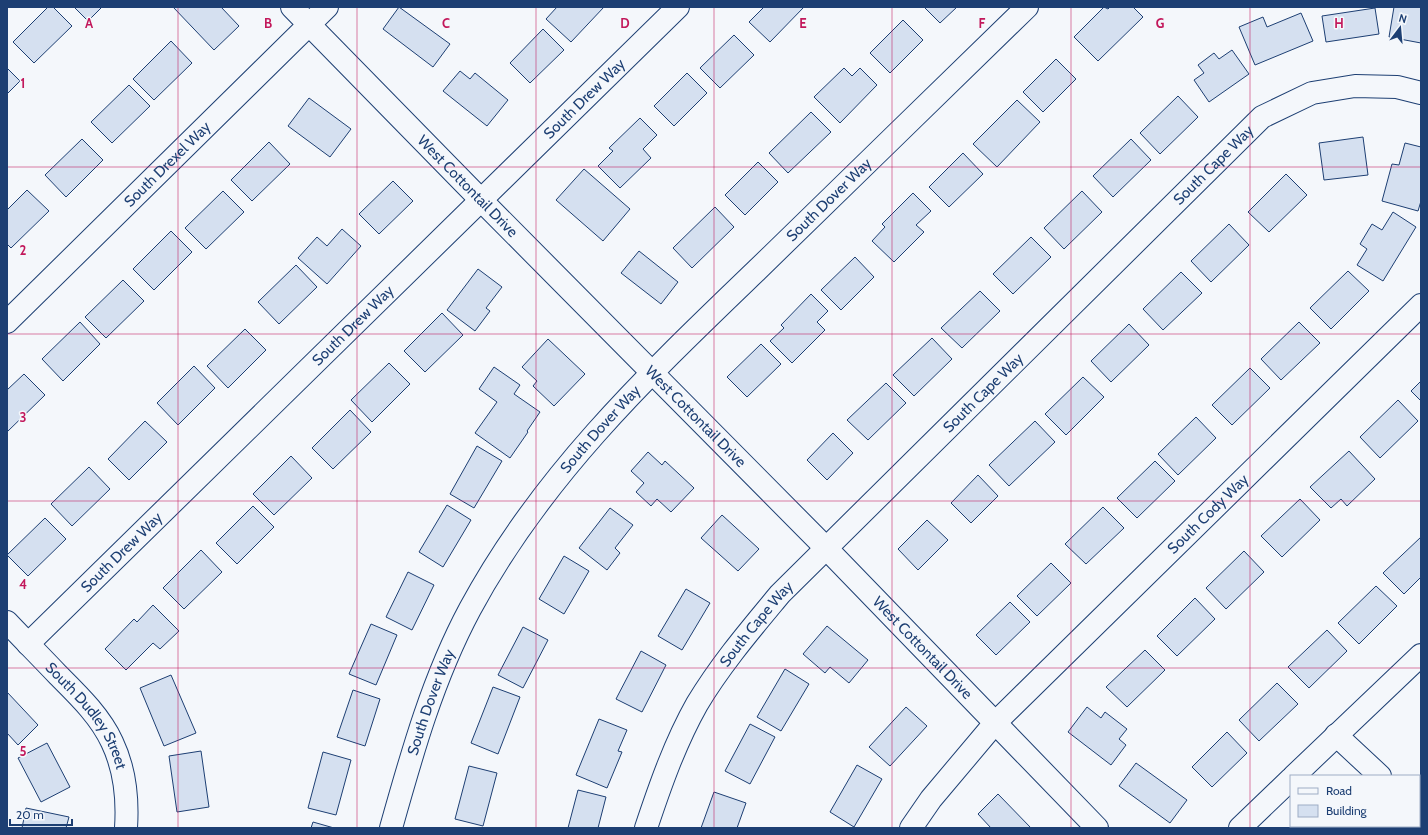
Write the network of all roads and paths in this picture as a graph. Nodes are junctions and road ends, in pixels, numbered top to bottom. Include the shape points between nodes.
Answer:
1 (292, 7) edge
2 (327, 7) edge
3 (678, 7) edge
4 (1027, 7) edge
5 (310, 25) junction
6 (1421, 93) edge
7 (481, 200) junction
8 (1421, 305) edge
9 (7, 322) edge
10 (652, 372) junction
11 (826, 548) junction
12 (7, 622) edge
13 (28, 644) junction
14 (1421, 655) edge
15 (995, 723) junction
16 (1336, 735) junction
17 (1295, 775) edge
18 (1379, 775) edge
19 (1290, 780) edge
20 (126, 828) edge
21 (391, 828) edge
22 (646, 828) edge
23 (911, 828) edge
24 (1097, 828) edge
25 (1240, 828) edge

1 - 5 street, West Cottontail Drive
2 - 5 street, South Drexel Way
3 - 7 street, South Drew Way
4 - 10 street, South Dover Way
5 - 7 street, West Cottontail Drive
5 - 9 street, South Drexel Way
6 - 11 street, South Cape Way via 1397,87 1355,86 1312,93 1262,117
7 - 10 street, West Cottontail Drive
7 - 13 street, South Drew Way
8 - 15 street, South Cody Way
10 - 11 street, West Cottontail Drive
10 - 21 street, South Dover Way via 546,491 499,560 471,608 435,686 419,730
11 - 15 street, West Cottontail Drive
11 - 22 street, South Cape Way via 780,594 720,669 697,704 678,741
12 - 13 street, South Dudley Street
13 - 20 street, South Dudley Street via 75,692 111,740 124,778
14 - 16 street
15 - 23 street, South Cody Way via 931,799
15 - 24 street, West Cottontail Drive
16 - 17 street
16 - 18 street
19 - 25 street

